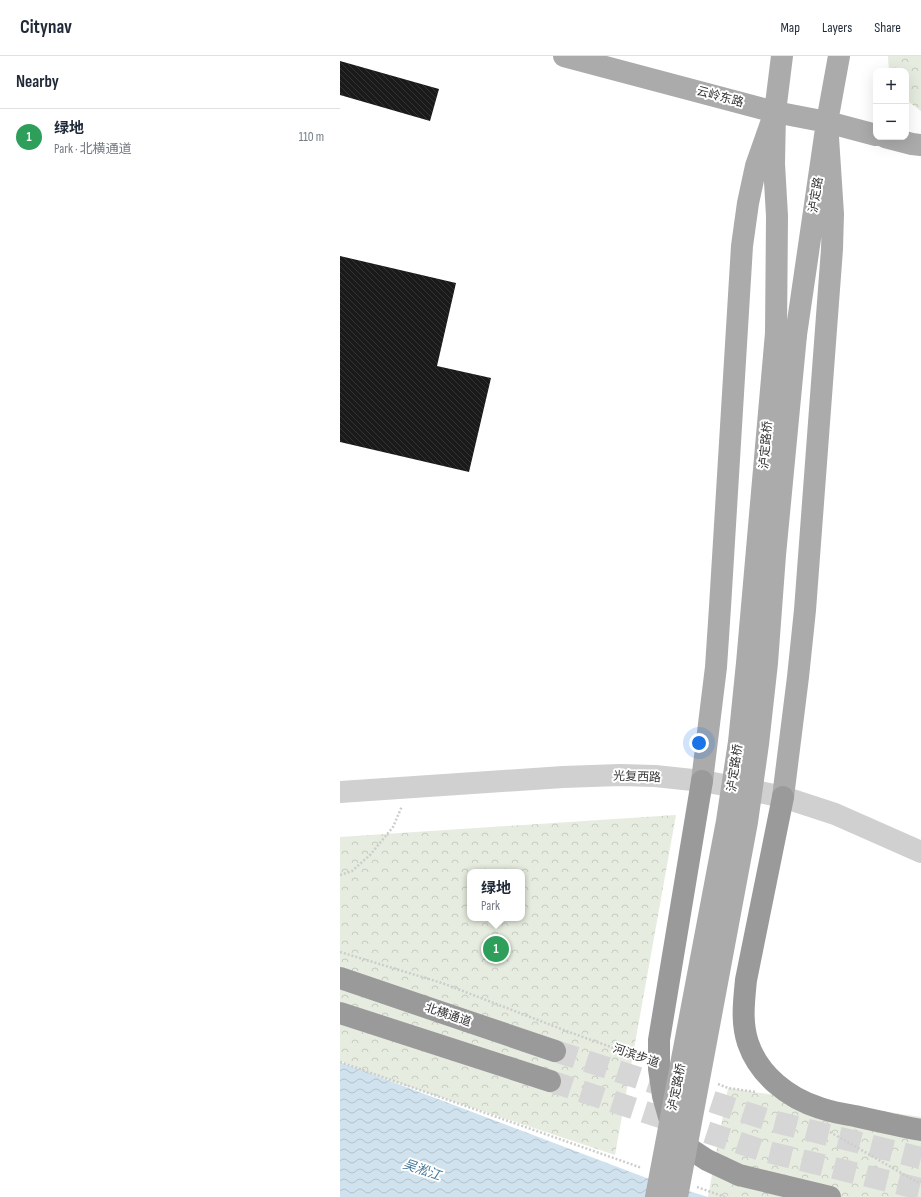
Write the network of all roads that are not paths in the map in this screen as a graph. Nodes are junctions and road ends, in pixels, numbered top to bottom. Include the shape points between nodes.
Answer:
1 (564, 56) edge
2 (782, 56) edge
3 (839, 56) edge
4 (775, 112) junction
5 (827, 122) junction
6 (873, 134) edge
7 (897, 140) edge
8 (921, 145) edge
9 (786, 334) junction
10 (702, 781) junction
11 (340, 792) edge
12 (783, 797) junction
13 (921, 852) edge
14 (340, 978) edge
15 (340, 1013) edge
16 (555, 1051) tunnel mouth
17 (550, 1081) tunnel mouth
18 (921, 1130) edge
19 (656, 1197) edge
20 (677, 1197) edge
21 (830, 1197) edge

1 - 4 main road, 云岭东路
2 - 4 main road
3 - 5 main road, 泸定路
4 - 5 main road, 云岭东路
4 - 9 main road via 774,164
4 - 10 main road via 756,166 742,246 720,607
5 - 6 main road, 云岭东路
5 - 9 main road, 泸定路
5 - 12 main road via 832,214 831,257 805,610
7 - 8 main road
9 - 19 main road, 泸定路桥, bridge via 739,742 723,844
9 - 20 main road, 泸定路桥, bridge via 775,555 767,663 754,775
10 - 11 street, 光复西路 via 620,775
10 - 12 street, 光复西路
10 - 21 highway via 660,1040 663,1096 671,1124 687,1147 739,1175
12 - 13 street, 光复西路 via 835,814
12 - 18 highway via 746,980 743,1009 748,1043 767,1076 799,1100 820,1108
14 - 16 highway, 北横通道
15 - 17 highway

